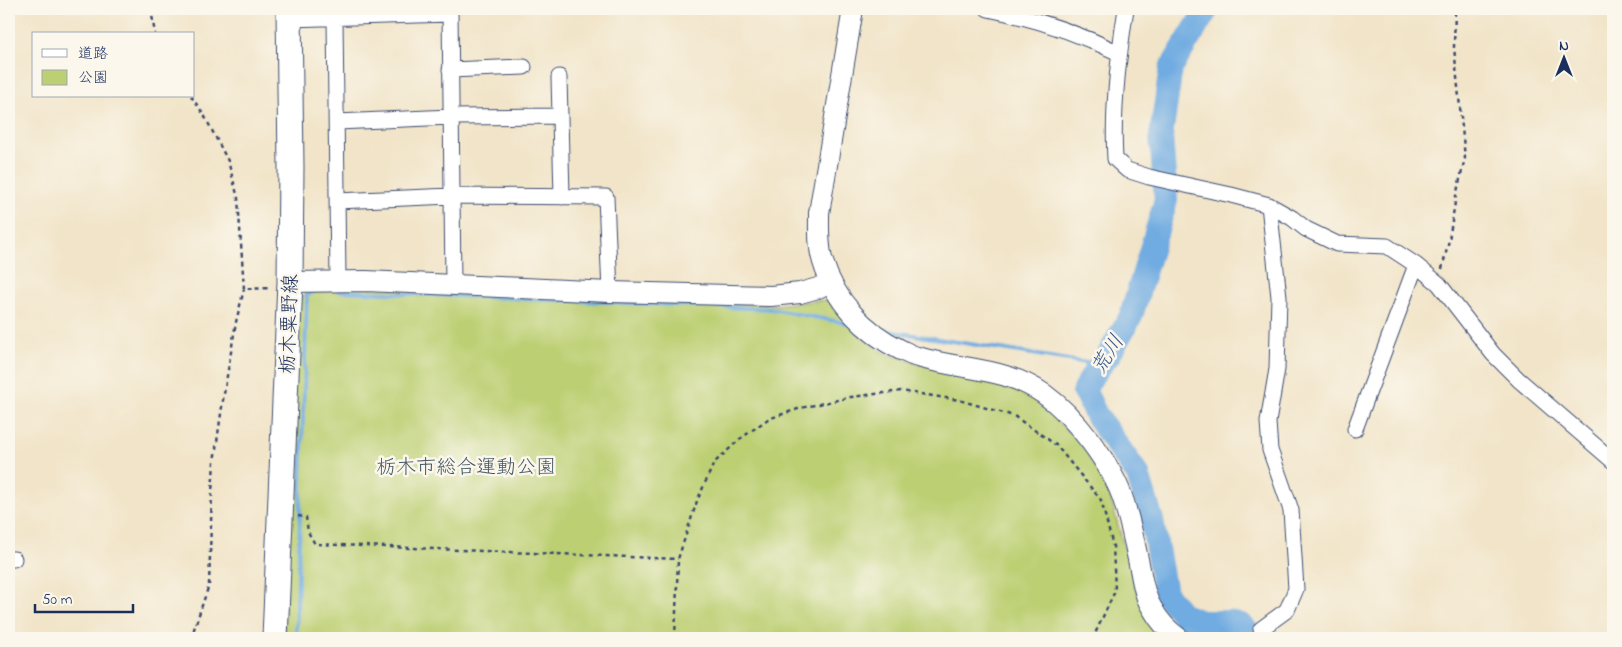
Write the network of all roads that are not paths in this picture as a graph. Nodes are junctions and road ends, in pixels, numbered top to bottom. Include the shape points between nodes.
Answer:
1 (856, 9) edge
2 (988, 9) edge
3 (1126, 9) edge
4 (450, 11) edge
5 (289, 14) edge
6 (335, 18) junction
7 (1119, 53) junction
8 (524, 67) dead end
9 (450, 70) junction
10 (559, 77) dead end
11 (560, 116) junction
12 (451, 117) junction
13 (337, 122) junction
14 (451, 196) junction
15 (562, 197) junction
16 (337, 201) junction
17 (1269, 205) junction
18 (1416, 265) junction
19 (290, 282) junction
20 (338, 282) junction
21 (830, 282) junction
22 (453, 285) junction
23 (610, 292) junction
24 (1355, 430) dead end
25 (1613, 461) edge
26 (275, 638) edge
27 (1179, 638) edge
28 (1265, 638) edge

1 - 21 street via 819,213 822,260
2 - 7 street via 1094,41
3 - 7 street
4 - 6 street
4 - 9 street
5 - 6 street
5 - 19 main road, 栃木粟野線
6 - 13 street
7 - 17 street via 1115,159 1127,170 1149,177
8 - 9 street
9 - 12 street
10 - 11 street
11 - 12 street
11 - 15 street
12 - 13 street
12 - 14 street
13 - 16 street
14 - 15 street
14 - 16 street
14 - 22 street
15 - 23 street via 606,197
16 - 20 street
17 - 18 street via 1337,244 1387,246
17 - 28 street via 1279,297 1276,369 1268,422 1270,450 1291,510 1296,589 1287,610 1260,629
18 - 24 street
18 - 25 street via 1439,284 1493,354 1519,380
19 - 20 street
19 - 26 main road, 栃木粟野線
20 - 22 street
21 - 23 street via 800,293 771,296
21 - 27 street via 848,310 869,331 895,347 916,357 1012,377 1044,394 1066,413 1106,463 1123,500 1150,606 1166,628
22 - 23 street

